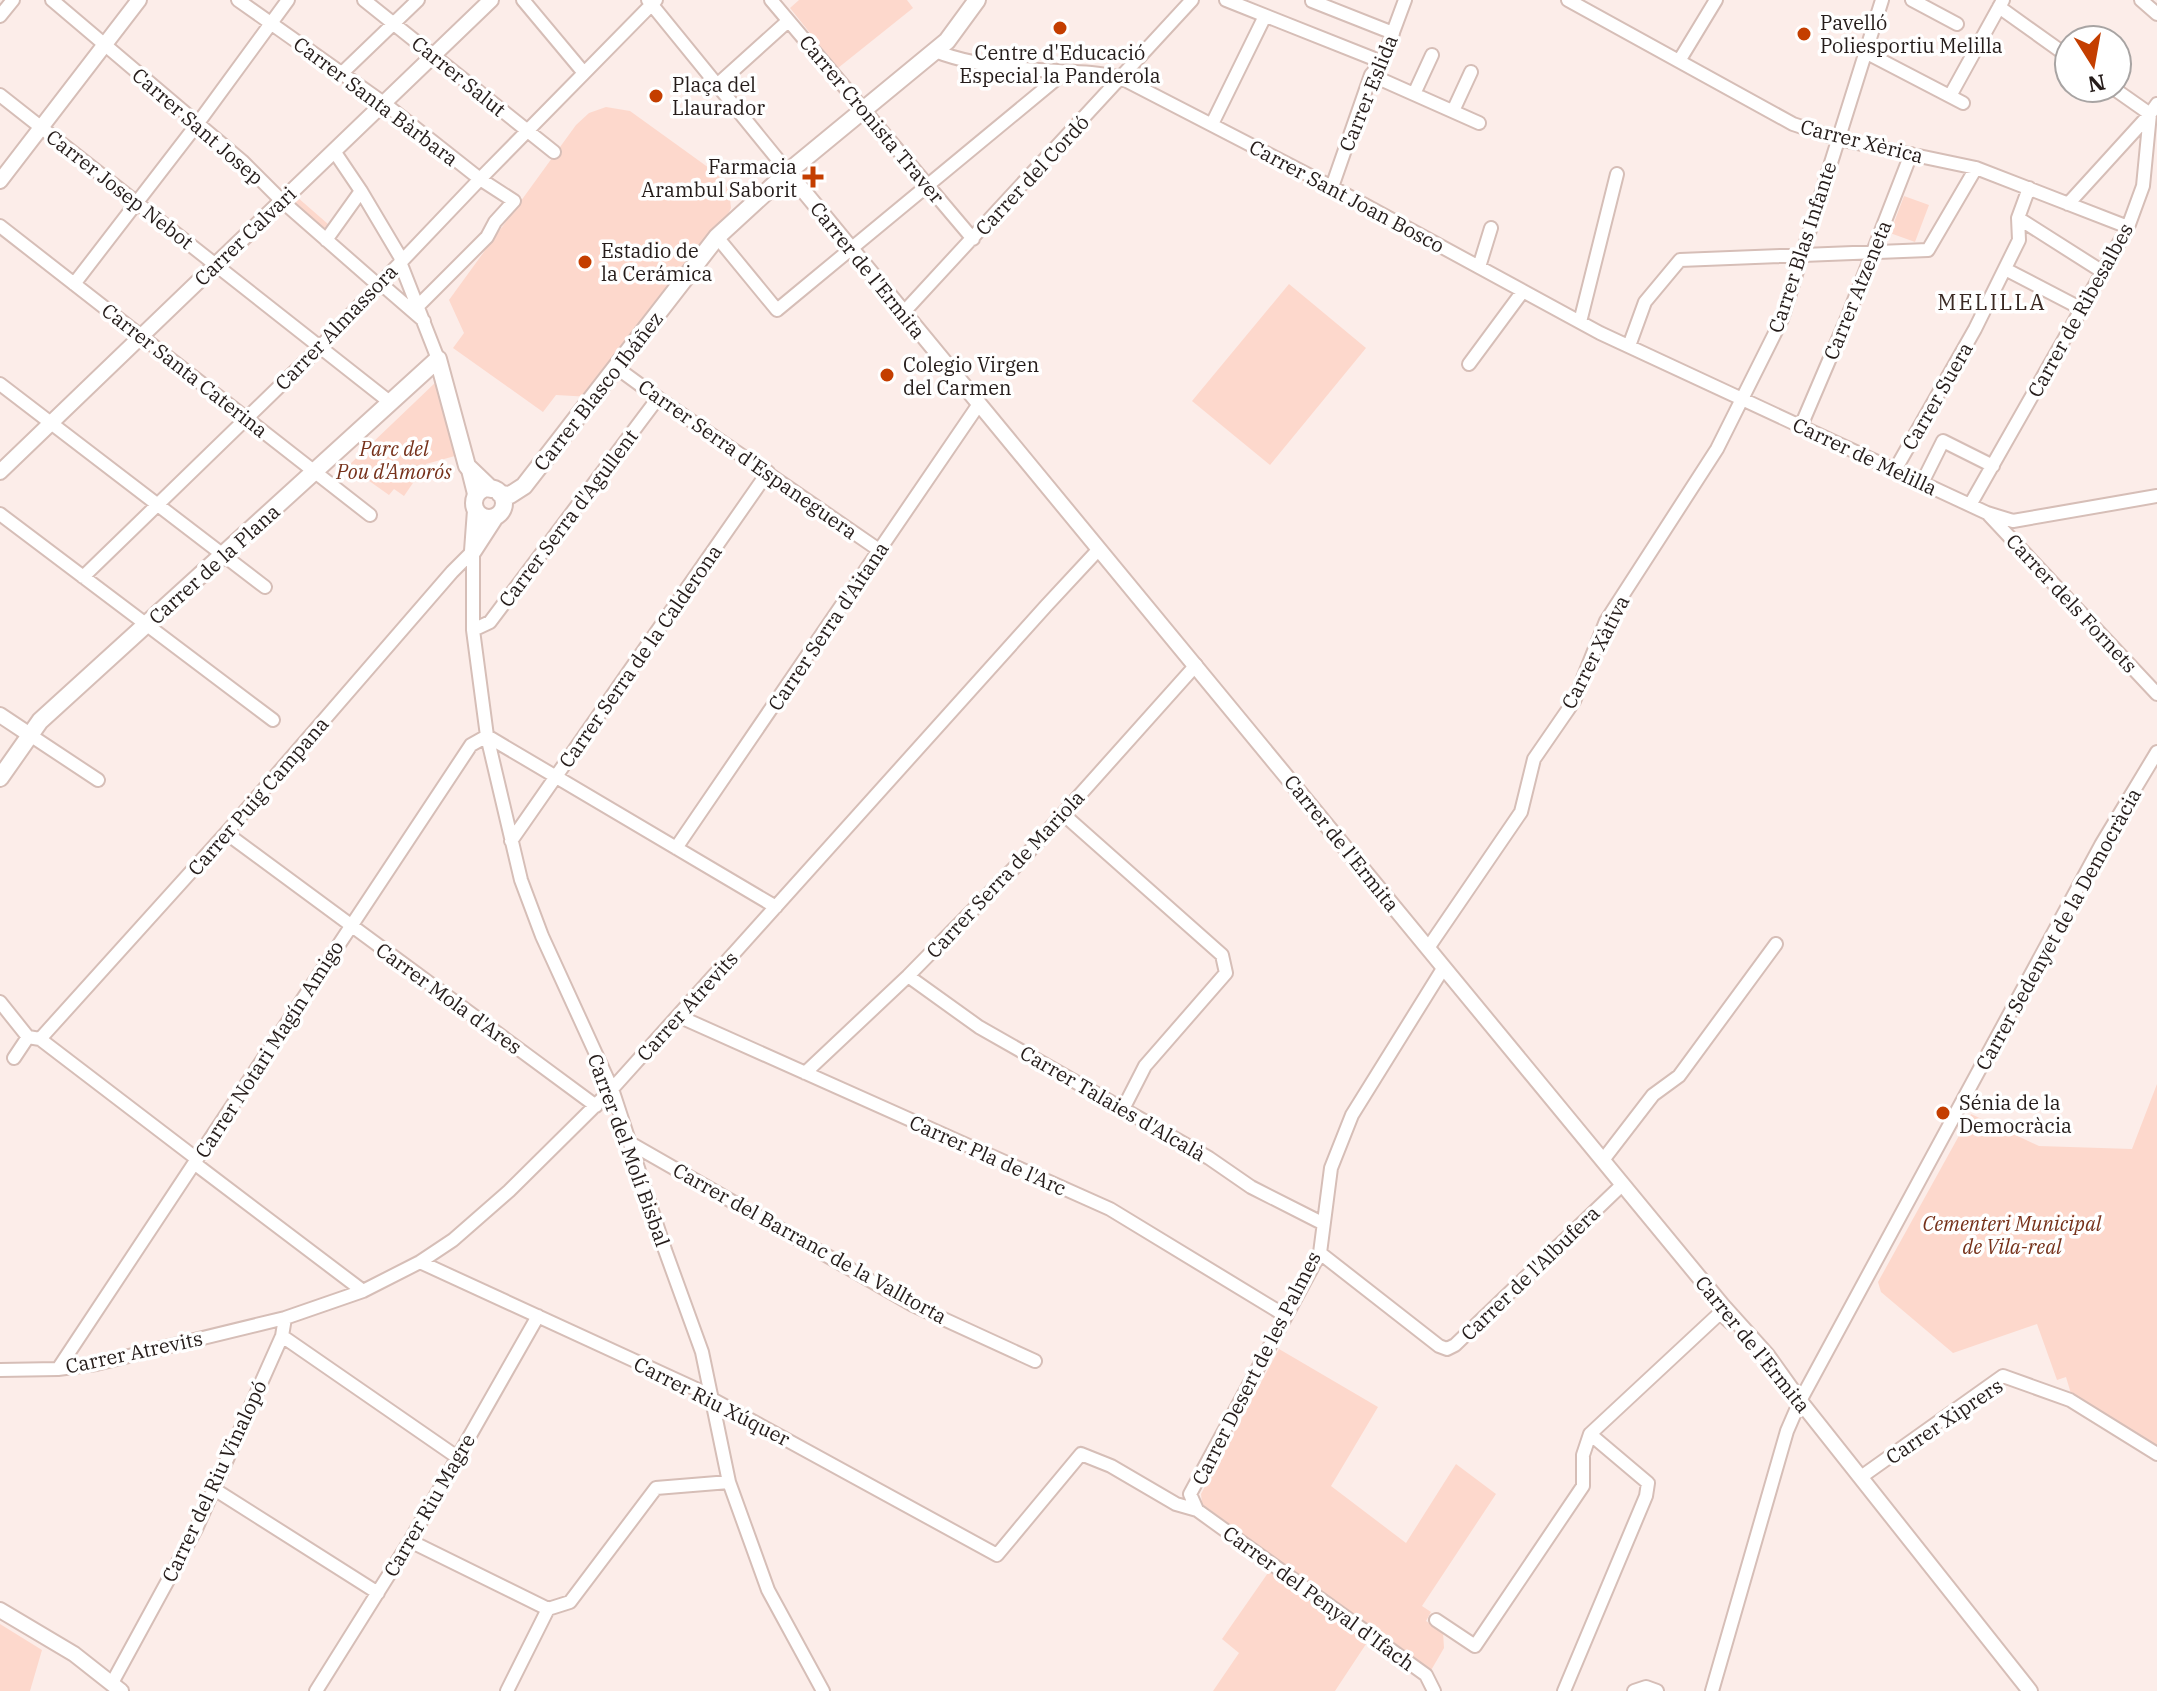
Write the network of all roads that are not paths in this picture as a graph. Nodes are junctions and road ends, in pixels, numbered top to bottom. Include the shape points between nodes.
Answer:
1 (13, 0) edge
2 (52, 0) edge
3 (238, 0) edge
4 (288, 0) edge
5 (364, 0) edge
6 (418, 0) edge
7 (491, 0) edge
8 (523, 0) edge
9 (771, 0) edge
10 (977, 0) edge
11 (1192, 0) edge
12 (1226, 0) edge
13 (1405, 0) edge
14 (1568, 0) edge
15 (1716, 0) edge
16 (1865, 0) edge
17 (1912, 0) edge
18 (2141, 0) edge
19 (135, 1) edge
20 (652, 1) edge
21 (1312, 1) edge
22 (2001, 3) edge
23 (1880, 4) edge
24 (2157, 14) edge
25 (0, 16) edge
26 (1265, 16) junction
27 (788, 21) junction
28 (394, 23) junction
29 (270, 24) junction
30 (1957, 24) dead end
31 (1393, 33) junction
32 (2053, 44) edge
33 (104, 46) junction
34 (935, 51) junction
35 (1865, 52) junction
36 (1432, 55) dead end
37 (433, 56) junction
38 (1679, 61) junction
39 (1382, 62) junction
40 (1066, 71) junction
41 (1471, 72) dead end
42 (584, 73) junction
43 (341, 74) junction
44 (1371, 75) junction
45 (1121, 78) junction
46 (717, 85) junction
47 (1414, 94) junction
48 (0, 95) edge
49 (1950, 96) junction
50 (2133, 98) edge
51 (1963, 103) dead end
52 (385, 104) junction
53 (2154, 109) edge
54 (864, 110) junction
55 (1453, 111) junction
56 (198, 123) junction
57 (1479, 123) dead end
58 (1212, 124) junction
59 (41, 127) junction
60 (527, 131) junction
61 (1838, 139) junction
62 (334, 151) junction
63 (554, 152) dead end
64 (1911, 154) junction
65 (1976, 168) junction
66 (788, 172) junction
67 (1617, 174) dead end
68 (480, 179) junction
69 (0, 181) edge
70 (928, 185) junction
71 (1332, 187) junction
72 (2029, 188) junction
73 (361, 191) junction
74 (282, 201) junction
75 (136, 202) junction
76 (2068, 204) junction
77 (2018, 218) junction
78 (0, 226) edge
79 (2128, 227) junction
80 (1491, 228) dead end
81 (717, 237) junction
82 (973, 239) junction
83 (326, 240) junction
84 (851, 249) junction
85 (1873, 252) junction
86 (1802, 254) junction
87 (401, 261) junction
88 (215, 265) junction
89 (1479, 267) junction
90 (2005, 269) junction
91 (2103, 272) junction
92 (74, 284) junction
93 (378, 285) junction
94 (1523, 291) junction
95 (418, 306) junction
96 (2082, 309) junction
97 (903, 313) junction
98 (424, 321) junction
99 (1580, 322) junction
100 (141, 336) junction
101 (1629, 346) junction
102 (320, 347) junction
103 (438, 359) junction
104 (1469, 364) dead end
105 (617, 368) junction
106 (0, 384) edge
107 (658, 398) junction
108 (1743, 399) junction
109 (391, 403) junction
110 (979, 404) junction
111 (245, 418) junction
112 (51, 423) junction
113 (1801, 426) junction
114 (467, 466) junction
115 (1993, 466) junction
116 (1895, 470) junction
117 (0, 472) edge
118 (314, 472) junction
119 (768, 472) junction
120 (1922, 483) junction
121 (495, 492) junction
122 (2157, 496) edge
123 (475, 504) junction
124 (158, 505) junction
125 (1970, 505) junction
126 (1987, 513) junction
127 (0, 514) edge
128 (370, 515) dead end
129 (495, 517) junction
130 (1099, 549) junction
131 (879, 550) junction
132 (473, 551) junction
133 (223, 555) junction
134 (83, 577) junction
135 (265, 587) dead end
136 (146, 625) junction
137 (473, 630) junction
138 (1196, 665) junction
139 (2157, 694) edge
140 (0, 715) edge
141 (273, 720) dead end
142 (30, 735) junction
143 (487, 736) junction
144 (2157, 752) edge
145 (556, 777) junction
146 (0, 778) edge
147 (98, 780) dead end
148 (1063, 814) junction
149 (226, 833) junction
150 (511, 841) junction
151 (676, 848) junction
152 (776, 907) junction
153 (351, 926) junction
154 (1776, 944) dead end
155 (1428, 948) junction
156 (1444, 967) junction
157 (908, 976) junction
158 (0, 1002) edge
159 (678, 1016) junction
160 (34, 1038) junction
161 (14, 1058) dead end
162 (805, 1073) junction
163 (612, 1089) junction
164 (596, 1106) junction
165 (1123, 1109) junction
166 (630, 1143) junction
167 (1603, 1160) junction
168 (196, 1161) junction
169 (1623, 1184) junction
170 (1322, 1223) junction
171 (1320, 1253) junction
172 (420, 1262) junction
173 (363, 1291) junction
174 (538, 1316) junction
175 (1286, 1316) junction
176 (285, 1318) junction
177 (282, 1336) junction
178 (1767, 1355) junction
179 (1035, 1361) dead end
180 (58, 1369) junction
181 (0, 1370) edge
182 (712, 1399) junction
183 (1800, 1401) junction
184 (1590, 1434) junction
185 (2157, 1454) edge
186 (457, 1457) junction
187 (1861, 1477) junction
188 (729, 1482) junction
189 (214, 1489) junction
190 (1197, 1510) junction
191 (410, 1541) junction
192 (997, 1555) joint
193 (378, 1593) junction
194 (548, 1609) junction
195 (0, 1610) edge
196 (1436, 1620) dead end
197 (117, 1687) edge
198 (316, 1691) edge
199 (507, 1691) edge
200 (823, 1691) edge
201 (1434, 1691) edge
202 (1564, 1691) edge
203 (1634, 1691) edge
204 (1657, 1691) edge
205 (1712, 1691) edge
206 (2030, 1691) edge

1 - 25 street
2 - 33 street, Carrer Sant Josep
3 - 29 street, Carrer Santa Bàrbara
4 - 29 street
5 - 28 street, Carrer Salut
6 - 28 street
7 - 37 street, Carrer Calvari
8 - 42 street
9 - 27 street, Carrer Cronista Traver
10 - 34 main road, Carrer Blasco Ibáñez
11 - 45 street, Carrer del Cordó
12 - 26 street
13 - 31 street, Carrer Eslida
14 - 38 street, Carrer Xèrica
15 - 38 street
16 - 23 street
17 - 30 street
18 - 24 street
19 - 33 street
20 - 42 street
20 - 46 street, Carrer de l'Ermita
21 - 31 street
22 - 32 street
22 - 49 street
23 - 35 street, Carrer Blas Infante
26 - 39 street
26 - 58 street
27 - 46 street
27 - 54 street, Carrer Cronista Traver
28 - 37 street, Carrer Salut
28 - 43 street
29 - 43 street, Carrer Santa Bàrbara
29 - 56 street
31 - 39 street, Carrer Eslida
33 - 56 street, Carrer Sant Josep
33 - 59 street
34 - 40 street, Carrer Sant Joan Bosco via 961,61
34 - 54 main road, Carrer Blasco Ibáñez
35 - 49 street
35 - 61 street, Carrer Blas Infante
36 - 47 street
37 - 52 street, Carrer Calvari
37 - 60 street, Carrer Salut
38 - 61 street, Carrer Xèrica via 1793,124
39 - 44 street, Carrer Eslida
40 - 45 street, Carrer Sant Joan Bosco
40 - 70 street
41 - 55 street
42 - 60 street, Carrer Almassora
43 - 52 street, Carrer Santa Bàrbara
44 - 47 street
44 - 71 street, Carrer Eslida
45 - 58 street, Carrer Sant Joan Bosco
45 - 82 street, Carrer del Cordó
46 - 66 street, Carrer de l'Ermita
47 - 55 street
48 - 59 street, Carrer Josep Nebot
49 - 51 street
50 - 53 street
52 - 62 street, Carrer Calvari
52 - 68 street, Carrer Santa Bàrbara
53 - 76 street
53 - 79 street, Carrer de Ribesalbes via 2143,186
54 - 66 main road, Carrer Blasco Ibáñez
54 - 70 street, Carrer Cronista Traver
55 - 57 street
56 - 74 street, Carrer Sant Josep
56 - 75 street
58 - 71 street, Carrer Sant Joan Bosco
59 - 69 street
59 - 75 street, Carrer Josep Nebot
60 - 63 street, Carrer Salut
60 - 68 street, Carrer Almassora
61 - 64 street, Carrer Xèrica
61 - 86 street, Carrer Blas Infante
62 - 73 street, Carrer del Molí Bisbal
62 - 74 street, Carrer Calvari
64 - 65 street, Carrer Xèrica
64 - 85 street, Carrer Atzeneta
65 - 72 street, Carrer Xèrica
65 - 85 street via 1928,250
66 - 81 main road, Carrer Blasco Ibáñez
66 - 84 street, Carrer de l'Ermita
67 - 99 street
68 - 87 street, Carrer Almassora
68 - 95 street, Carrer Santa Bàrbara via 514,201 487,237
70 - 82 street, Carrer Cronista Traver
70 - 84 street
71 - 89 street, Carrer Sant Joan Bosco
72 - 76 street, Carrer Xèrica
72 - 77 street, Carrer Suera
73 - 83 street
73 - 87 street, Carrer del Molí Bisbal
74 - 83 street, Carrer Sant Josep
74 - 88 street, Carrer Calvari
75 - 88 street, Carrer Josep Nebot
75 - 92 street
76 - 79 street, Carrer Xèrica
77 - 90 street, Carrer Suera via 2019,240
77 - 91 street
78 - 92 street, Carrer Santa Caterina
79 - 91 street, Carrer de Ribesalbes
80 - 89 street
81 - 84 street via 777,310
81 - 105 main road, Carrer Blasco Ibáñez
82 - 97 street, Carrer del Cordó
83 - 93 street, Carrer Sant Josep
84 - 97 street, Carrer de l'Ermita
85 - 86 street
85 - 113 street, Carrer Atzeneta
86 - 101 street via 1680,260 1645,302
86 - 108 street, Carrer Blas Infante via 1782,319
87 - 93 street, Carrer Almassora
87 - 95 street, Carrer del Molí Bisbal
88 - 100 street, Carrer Calvari
88 - 102 street, Carrer Josep Nebot
89 - 94 street, Carrer Sant Joan Bosco
90 - 96 street
90 - 116 street, Carrer Suera
91 - 96 street, Carrer de Ribesalbes
92 - 100 street, Carrer Santa Caterina
93 - 98 street, Carrer Sant Josep
93 - 102 street, Carrer Almassora
94 - 99 street, Carrer Sant Joan Bosco
94 - 104 street
95 - 98 street, Carrer del Molí Bisbal
96 - 115 street, Carrer de Ribesalbes
97 - 110 street, Carrer de l'Ermita
98 - 103 street, Carrer del Molí Bisbal
99 - 101 street, Carrer Sant Joan Bosco
100 - 111 street, Carrer Santa Caterina
100 - 112 street, Carrer Calvari
101 - 108 street, Carrer Sant Joan Bosco
102 - 109 street, Carrer Josep Nebot
102 - 111 street, Carrer Almassora
103 - 109 main road, Carrer de la Plana
103 - 114 main road, Carrer del Molí Bisbal
105 - 107 street, Carrer Serra d'Espaneguera
105 - 121 main road, Carrer Blasco Ibáñez via 524,486 510,495
106 - 112 street
107 - 119 street, Carrer Serra d'Espaneguera
107 - 137 street, Carrer Serra d'Agullent via 490,622
108 - 113 street, Carrer de Melilla
108 - 155 street, Carrer Xàtiva via 1717,449 1606,621 1574,701 1534,759 1521,812
109 - 118 main road, Carrer de la Plana
110 - 130 street, Carrer de l'Ermita
110 - 131 street, Carrer Serra d'Aitana
111 - 118 street, Carrer Santa Caterina
111 - 124 street, Carrer Almassora
112 - 117 street, Carrer Calvari
112 - 124 street
113 - 116 street, Carrer de Melilla
114 - 121 main road
114 - 123 street, Carrer del Molí Bisbal
115 - 120 street via 1943,441
115 - 125 street, Carrer de Ribesalbes
116 - 120 street, Carrer de Melilla
118 - 128 street, Carrer Santa Caterina
118 - 133 main road, Carrer de la Plana
119 - 131 street, Carrer Serra d'Espaneguera
119 - 145 street, Carrer Serra de la Calderona
120 - 125 street, Carrer de Melilla
121 - 123 main road via 481,491
121 - 129 main road via 503,507
122 - 126 street via 2013,521
123 - 129 main road via 486,518
123 - 132 main road, Carrer del Molí Bisbal
124 - 133 street
124 - 134 street, Carrer Almassora
125 - 126 street, Carrer de Melilla
126 - 139 street, Carrer dels Fornets
127 - 134 street
129 - 132 main road
130 - 138 street, Carrer de l'Ermita
130 - 152 street, Carrer Atrevits
131 - 151 street, Carrer Serra d'Aitana
132 - 137 street, Carrer del Molí Bisbal
132 - 149 street, Carrer Puig Campana
133 - 135 street
133 - 136 main road, Carrer de la Plana
134 - 136 street
136 - 141 street
136 - 142 main road, Carrer de la Plana
137 - 143 street, Carrer del Molí Bisbal
138 - 148 street, Carrer Serra de Mariola
138 - 155 street, Carrer de l'Ermita
140 - 142 street
142 - 146 main road, Carrer de la Plana
142 - 147 street
143 - 145 street
143 - 150 street, Carrer del Molí Bisbal
143 - 153 street, Carrer Notari Magín Amigo via 471,745
144 - 183 street, Carrer Sedenyet de la Democràcia via 2094,858
145 - 150 street, Carrer Serra de la Calderona
145 - 151 street
148 - 157 street, Carrer Serra de Mariola
148 - 165 street via 1222,955 1226,973 1145,1066
149 - 153 street, Carrer Mola d'Ares
149 - 160 street, Carrer Puig Campana
150 - 163 street, Carrer del Molí Bisbal via 542,936
151 - 152 street
152 - 159 street, Carrer Atrevits
153 - 164 street, Carrer Mola d'Ares
153 - 168 street, Carrer Notari Magín Amigo
154 - 167 street via 1679,1076 1653,1095
155 - 156 street, Carrer de l'Ermita
156 - 167 street, Carrer de l'Ermita
156 - 170 street, Carrer Desert de les Palmes via 1352,1115 1331,1168
157 - 162 street, Carrer Serra de Mariola
157 - 165 street, Carrer Talaies d'Alcalà via 979,1027
158 - 160 street
159 - 162 street, Carrer Pla de l'Arc
159 - 163 street, Carrer Atrevits
160 - 161 street, Carrer Puig Campana
160 - 168 street
162 - 175 street, Carrer Pla de l'Arc via 1110,1209
163 - 164 street, Carrer Atrevits
163 - 166 street, Carrer del Molí Bisbal
164 - 172 street, Carrer Atrevits via 509,1191
165 - 170 street, Carrer Talaies d'Alcalà via 1251,1187
166 - 179 street, Carrer del Barranc de la Valltorta via 913,1305
166 - 182 street, Carrer del Molí Bisbal via 702,1352
167 - 169 street, Carrer de l'Ermita
168 - 173 street
168 - 180 street, Carrer Notari Magín Amigo
169 - 171 street, Carrer de l'Albufera via 1447,1349
169 - 178 street, Carrer de l'Ermita
170 - 171 street, Carrer Desert de les Palmes
171 - 175 street, Carrer Desert de les Palmes
172 - 173 street, Carrer Atrevits
172 - 174 street, Carrer Riu Xúquer
173 - 176 street, Carrer Atrevits
174 - 182 street, Carrer Riu Xúquer
174 - 186 street, Carrer Riu Magre
175 - 190 street, Carrer Desert de les Palmes via 1190,1494
176 - 177 street, Carrer del Riu Vinalopó
176 - 180 street, Carrer Atrevits
177 - 186 street
177 - 189 street, Carrer del Riu Vinalopó
178 - 183 street, Carrer de l'Ermita
178 - 184 street via 1720,1313
180 - 181 street, Carrer Atrevits
182 - 188 street, Carrer del Molí Bisbal
182 - 192 street, Carrer Riu Xúquer
183 - 187 street, Carrer de l'Ermita
183 - 205 street, Carrer Sedenyet de la Democràcia
184 - 196 street via 1583,1455 1583,1486 1475,1646
184 - 202 street via 1648,1483
185 - 187 street, Carrer Xiprers via 2070,1400 2003,1376
186 - 191 street, Carrer Riu Magre
187 - 206 street, Carrer de l'Ermita
188 - 194 street via 656,1488 570,1602
188 - 200 street, Carrer del Molí Bisbal via 768,1590
189 - 193 street
189 - 197 street, Carrer del Riu Vinalopó
190 - 192 street, Carrer del Penyal d'Ifach via 1081,1454
190 - 201 street, Carrer del Penyal d'Ifach via 1426,1675
191 - 193 street, Carrer Riu Magre
191 - 194 street
193 - 198 street, Carrer Riu Magre
194 - 199 street
195 - 197 street
203 - 204 street

